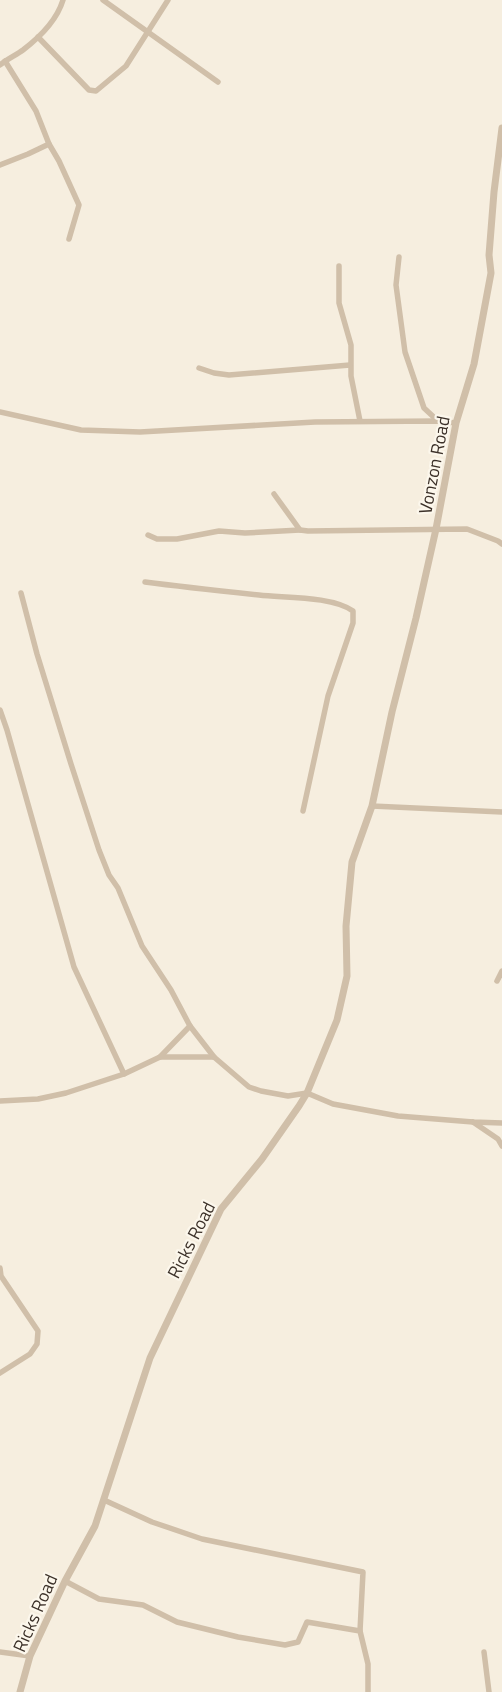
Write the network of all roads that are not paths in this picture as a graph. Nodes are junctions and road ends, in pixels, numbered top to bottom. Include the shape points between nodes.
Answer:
1 (63, 0) edge
2 (103, 0) edge
3 (168, 0) edge
4 (147, 32) junction
5 (38, 37) junction
6 (2, 63) edge
7 (218, 82) dead end
8 (502, 128) edge
9 (49, 144) junction
10 (0, 164) edge
11 (69, 239) dead end
12 (399, 257) dead end
13 (339, 266) dead end
14 (350, 365) junction
15 (199, 368) dead end
16 (0, 412) edge
17 (360, 421) junction
18 (438, 421) junction
19 (456, 423) junction
20 (274, 494) dead end
21 (436, 529) junction
22 (300, 530) junction
23 (148, 535) dead end
24 (502, 544) edge
25 (145, 582) dead end
26 (21, 592) dead end
27 (0, 710) edge
28 (372, 806) junction
29 (303, 811) dead end
30 (502, 812) edge
31 (502, 971) edge
32 (497, 981) dead end
33 (190, 1026) junction
34 (160, 1057) junction
35 (214, 1057) junction
36 (124, 1074) junction
37 (307, 1093) junction
38 (0, 1101) edge
39 (473, 1122) junction
40 (502, 1123) edge
41 (502, 1146) edge
42 (0, 1268) edge
43 (0, 1373) edge
44 (104, 1500) junction
45 (65, 1581) junction
46 (360, 1632) junction
47 (0, 1652) edge
48 (484, 1652) dead end
49 (30, 1656) junction
50 (20, 1692) edge
51 (368, 1692) edge
52 (489, 1692) edge

1 - 5 street via 51,23
2 - 4 street
3 - 4 street
4 - 5 street via 126,66 96,91 89,90
4 - 7 street
5 - 6 street
6 - 9 street via 36,112
8 - 19 street, Vonzon Road via 489,255 491,273 474,364
9 - 10 street
9 - 11 street via 79,205
12 - 18 street via 396,285 405,352 424,408
13 - 14 street via 339,303 351,346
14 - 15 street via 228,375
14 - 17 street
16 - 17 street via 81,430 140,432
17 - 18 street
18 - 19 street
19 - 21 street, Vonzon Road
20 - 22 street
21 - 22 street
21 - 24 street via 467,529
21 - 28 street, Vonzon Road
22 - 23 street via 218,531 157,539
25 - 29 street via 318,600 353,611 353,623 328,696
26 - 33 street via 109,876 118,888 142,946
27 - 36 street via 74,967
28 - 30 street
28 - 37 street, Ricks Road via 352,862 346,926 347,976 337,1020
31 - 32 street
33 - 34 street
33 - 35 street
34 - 35 street
34 - 36 street
35 - 37 street via 249,1087 288,1096
36 - 38 street via 66,1093 38,1099
37 - 39 street via 320,1100 398,1116
37 - 44 street, Ricks Road via 222,1210 150,1358
39 - 40 street
39 - 41 street via 498,1139
42 - 43 street via 1,1276 38,1330 37,1344 30,1354
44 - 45 street, Ricks Road via 95,1526
44 - 46 street via 152,1522 202,1539 363,1572
45 - 46 street via 100,1599 143,1605 177,1622 238,1637 285,1645 298,1642 307,1622
45 - 49 street, Ricks Road
46 - 51 street via 368,1664
47 - 49 street
48 - 52 street
49 - 50 street, Ricks Road

